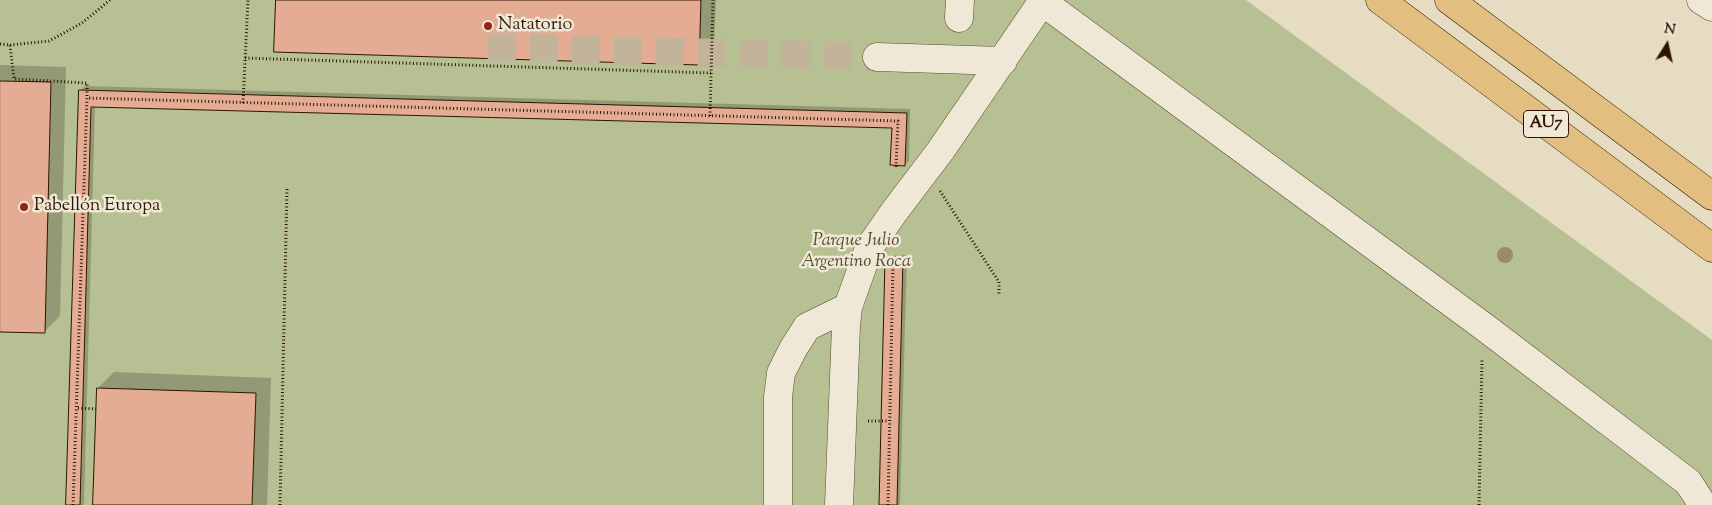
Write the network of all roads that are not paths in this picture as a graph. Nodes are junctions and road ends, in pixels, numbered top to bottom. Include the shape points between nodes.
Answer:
1 (1380, 0) edge
2 (1449, 0) edge
3 (1701, 0) edge
4 (1041, 1) edge
5 (1712, 8) edge
6 (877, 56) tunnel mouth
7 (1003, 61) junction
8 (1712, 196) edge
9 (1712, 248) edge
10 (848, 307) junction
11 (778, 505) edge
12 (839, 505) edge
13 (1702, 505) edge

1 - 9 highway, AU7
2 - 8 highway, AU7
3 - 5 lane
4 - 7 lane
4 - 13 lane via 1483,326 1688,482
6 - 7 lane
7 - 10 lane via 868,248
10 - 11 lane via 807,327 781,373
10 - 12 lane

